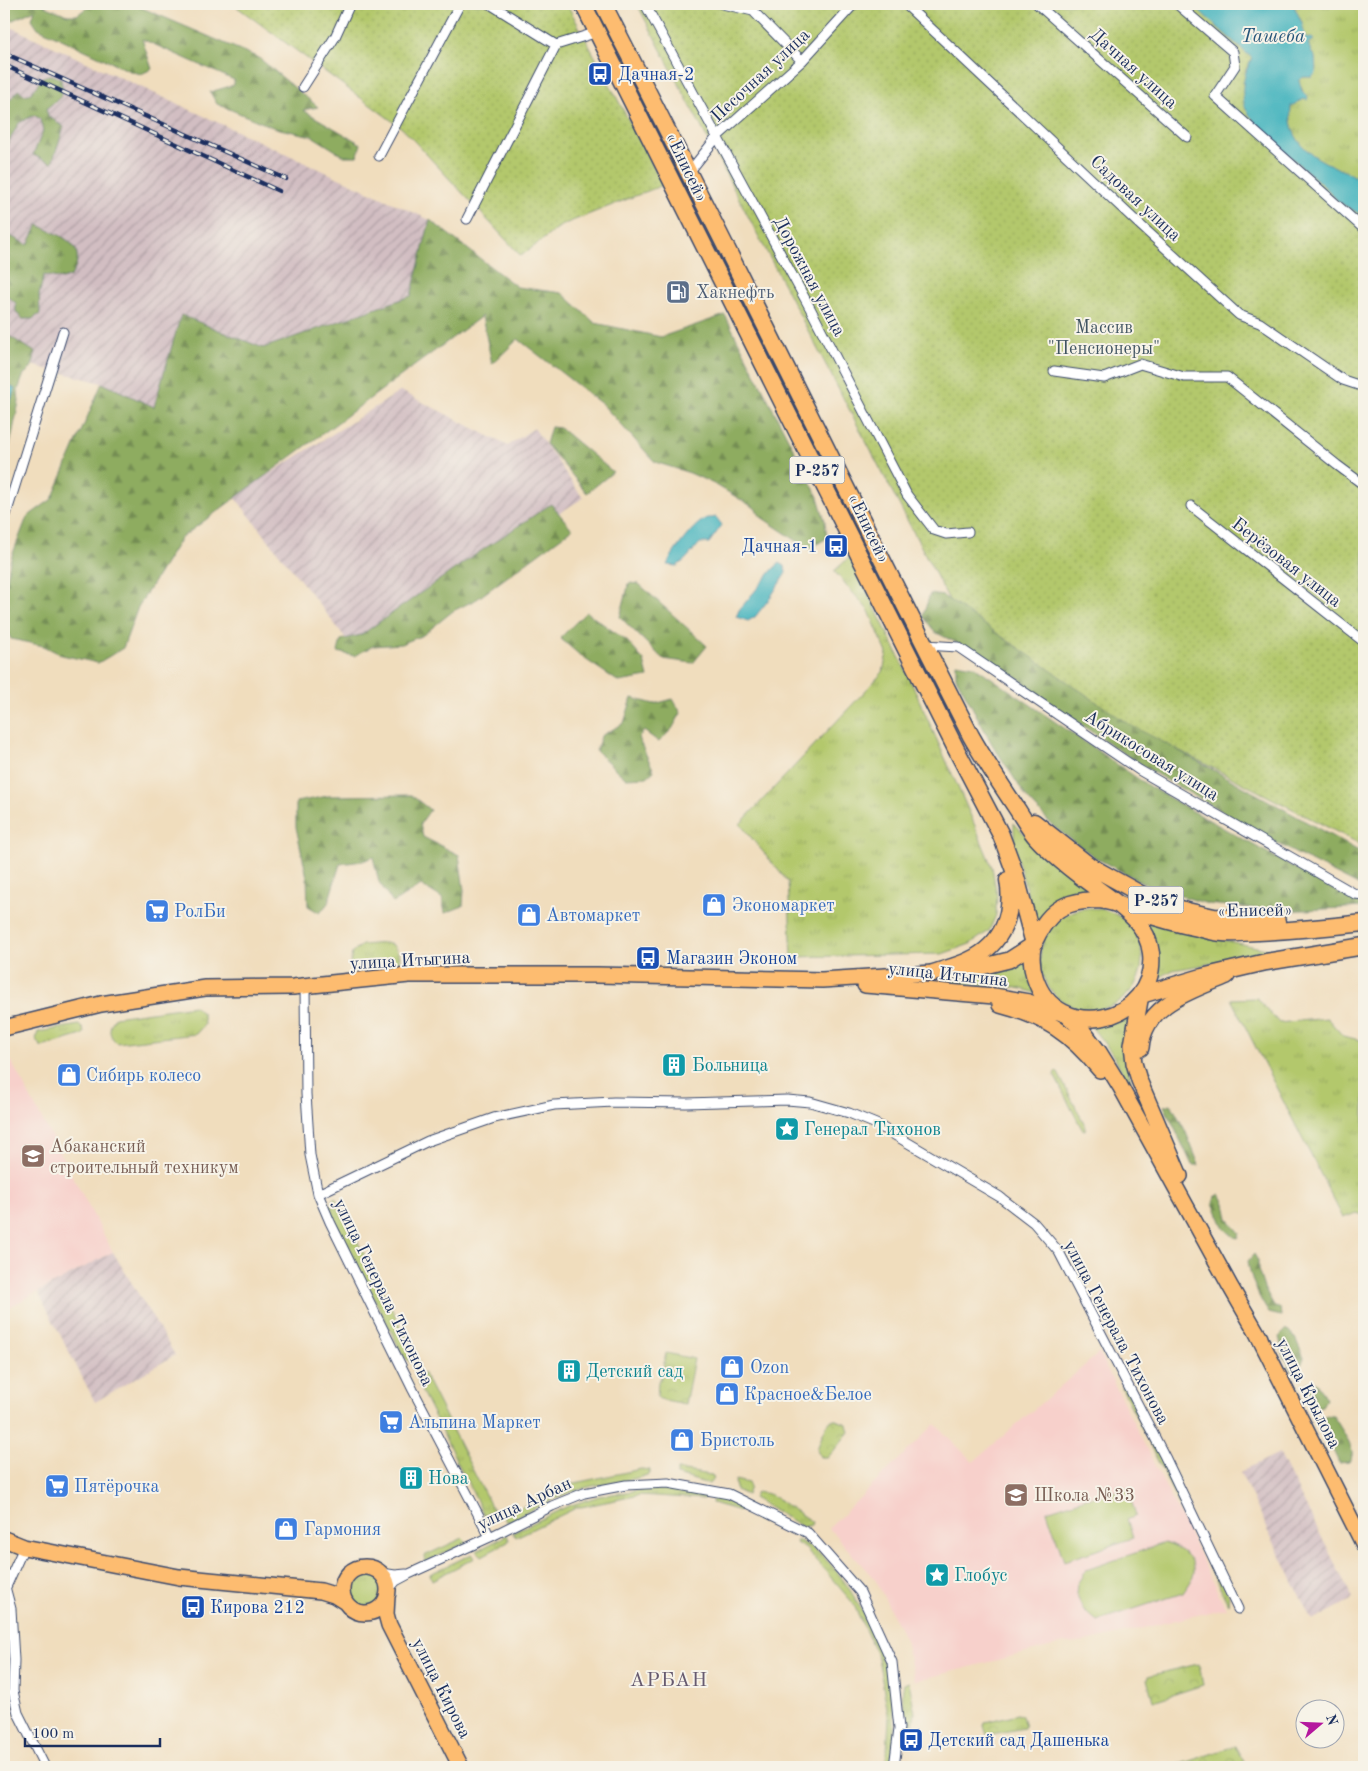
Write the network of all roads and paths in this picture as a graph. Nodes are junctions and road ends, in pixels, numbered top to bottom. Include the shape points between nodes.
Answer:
1 (350, 4) edge
2 (460, 4) edge
3 (490, 4) edge
4 (583, 4) edge
5 (603, 4) edge
6 (645, 4) edge
7 (722, 4) edge
8 (854, 4) edge
9 (905, 4) edge
10 (1038, 4) edge
11 (1177, 4) edge
12 (598, 32) junction
13 (556, 45) junction
14 (802, 61) junction
15 (303, 86) dead end
16 (717, 137) junction
17 (1187, 137) dead end
18 (379, 156) dead end
19 (690, 171) junction
20 (467, 218) dead end
21 (1364, 229) edge
22 (63, 332) dead end
23 (1054, 371) dead end
24 (1364, 387) edge
25 (1364, 485) edge
26 (1191, 506) dead end
27 (4, 521) edge
28 (968, 532) dead end
29 (1364, 642) edge
30 (925, 645) junction
31 (992, 772) junction
32 (1001, 836) junction
33 (1364, 895) edge
34 (1119, 905) junction
35 (1364, 922) edge
36 (1034, 944) junction
37 (1364, 946) edge
38 (1247, 967) junction
39 (933, 973) junction
40 (822, 980) junction
41 (305, 985) junction
42 (938, 991) junction
43 (1141, 995) junction
44 (1067, 1015) junction
45 (4, 1028) edge
46 (1139, 1121) junction
47 (1157, 1123) junction
48 (318, 1194) junction
49 (1260, 1338) junction
50 (490, 1538) junction
51 (4, 1540) edge
52 (1364, 1545) edge
53 (24, 1547) junction
54 (382, 1573) junction
55 (409, 1574) junction
56 (343, 1580) junction
57 (5, 1585) edge
58 (321, 1592) junction
59 (388, 1592) junction
60 (345, 1602) junction
61 (1238, 1609) dead end
62 (370, 1613) junction
63 (389, 1625) junction
64 (45, 1767) edge
65 (461, 1767) edge
66 (894, 1767) edge

1 - 15 street via 335,37
2 - 18 street
3 - 13 street
4 - 12 highway, «Енисей» / Р-257
5 - 19 highway, «Енисей» / Р-257
6 - 16 street, Дорожная улица
7 - 14 street via 753,11
8 - 14 street, Песочная улица
9 - 24 street, Садовая улица via 1239,315 1260,323 1343,380
10 - 17 street, Дачная улица
11 - 21 street via 1233,52 1235,66 1215,96
12 - 13 street
12 - 32 highway, «Енисей» / Р-257
13 - 20 street
14 - 16 street, Песочная улица
16 - 19 street, Песочная улица
16 - 28 street, Дорожная улица via 907,495 934,530 946,534
19 - 30 highway, «Енисей» / Р-257
22 - 27 street
23 - 25 street via 1104,378 1140,364 1184,377 1227,377
26 - 29 street, Берёзовая улица
30 - 31 highway, «Енисей» / Р-257
30 - 33 street, Абрикосовая улица via 958,647 1138,770 1355,894
31 - 34 highway, Р-257 via 1035,836
31 - 35 highway, Р-257 via 1032,821 1090,866 1148,898 1187,911 1234,920
32 - 36 highway, «Енисей» / Р-257 via 1015,873
32 - 39 highway via 1011,896 1008,920 987,949 970,960
34 - 35 highway, «Енисей» / Р-257 via 1174,923 1222,933
34 - 36 highway, «Енисей» / Р-257 via 1102,900 1083,900 1066,906 1051,916
34 - 43 highway, Р-257 via 1133,916 1148,939 1151,966
36 - 39 main road, улица Итыгина via 1009,960 981,968
36 - 44 highway, «Енисей» / Р-257 via 1033,971 1037,984 1053,1005
37 - 38 highway
38 - 43 highway
38 - 47 main road via 1178,997 1162,1008 1147,1026 1140,1049
39 - 40 main road, улица Итыгина
40 - 41 main road, улица Итыгина via 409,976
40 - 42 main road, улица Итыгина
41 - 45 main road, улица Итыгина via 205,988 101,1004
41 - 48 street, улица Генерала Тихонова via 306,1094 310,1155
42 - 44 main road, улица Итыгина via 1028,1002
42 - 46 main road via 1036,1016 1060,1030 1088,1055
43 - 44 highway via 1119,1013 1104,1018
43 - 47 main road via 1132,1045 1134,1063
44 - 46 main road via 1099,1052
46 - 49 main road
47 - 49 main road
48 - 50 street, улица Генерала Тихонова via 409,1382
48 - 61 street, улица Генерала Тихонова via 428,1141 494,1118 554,1106 787,1100 810,1102 876,1124 1000,1197 1034,1223 1059,1252 1165,1457
49 - 52 main road, улица Крылова
50 - 55 street, улица Арбан
50 - 66 street, улица Арбан via 584,1493 626,1485 668,1483 728,1494 808,1533 860,1592 892,1662 899,1728
51 - 53 main road
53 - 57 street
53 - 58 main road via 179,1578
54 - 55 street
54 - 56 main road via 362,1566 349,1572
54 - 59 main road
55 - 59 street via 396,1581
56 - 58 main road
56 - 60 main road
57 - 64 street via 11,1609 13,1692 18,1713
58 - 60 main road
59 - 62 main road via 383,1605
59 - 63 main road via 386,1614
60 - 62 main road via 356,1611
62 - 63 main road
63 - 65 main road, улица Кирова

